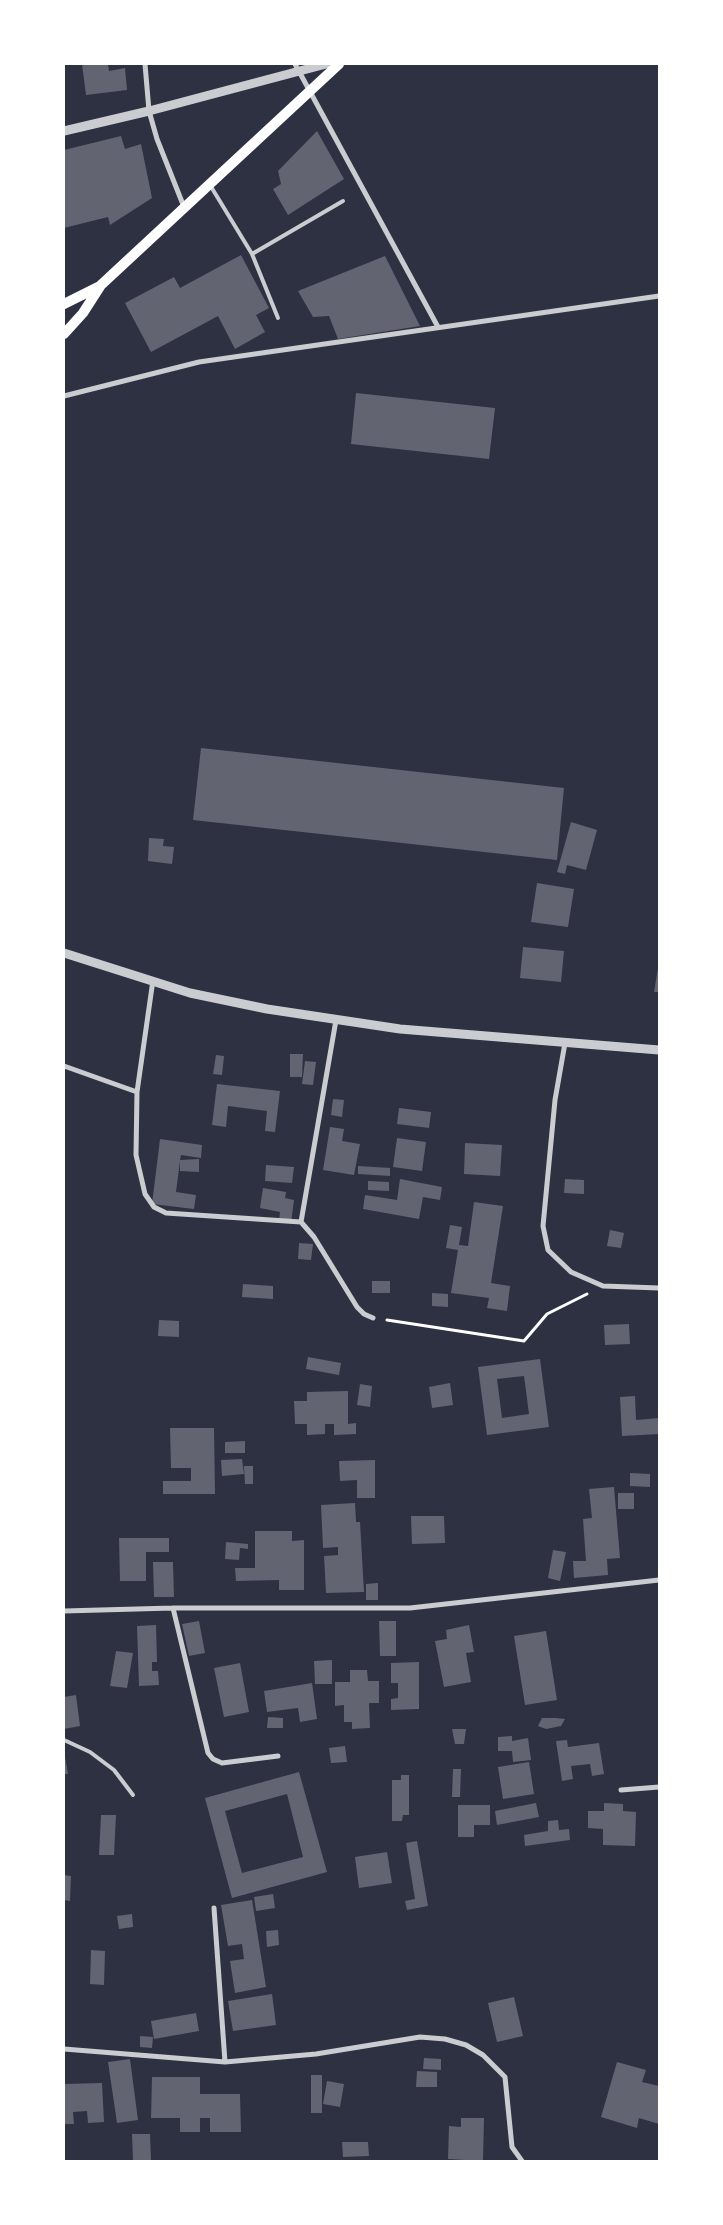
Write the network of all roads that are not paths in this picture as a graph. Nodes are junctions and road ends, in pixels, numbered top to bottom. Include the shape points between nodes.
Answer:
1 (145, 64) edge
2 (326, 64) edge
3 (339, 64) edge
4 (296, 68) edge
5 (310, 89) junction
6 (150, 111) junction
7 (64, 130) edge
8 (210, 185) junction
9 (343, 201) dead end
10 (184, 207) junction
11 (252, 254) junction
12 (101, 285) junction
13 (659, 296) edge
14 (64, 304) edge
15 (278, 318) dead end
16 (438, 327) junction
17 (64, 334) edge
18 (64, 396) edge
19 (64, 954) edge
20 (153, 980) junction
21 (336, 1020) junction
22 (566, 1043) junction
23 (659, 1050) edge
24 (64, 1066) edge
25 (137, 1092) junction
26 (302, 1222) junction
27 (659, 1288) edge
28 (373, 1318) road end
29 (659, 1580) edge
30 (172, 1608) junction
31 (64, 1611) edge
32 (64, 1740) edge
33 (278, 1756) dead end
34 (659, 1787) edge
35 (621, 1790) dead end
36 (133, 1795) dead end
37 (214, 1908) dead end
38 (64, 2049) edge
39 (225, 2062) junction
40 (522, 2161) edge

1 - 6 street
2 - 4 street
3 - 5 main road
4 - 5 street
4 - 6 street
5 - 8 main road
5 - 16 street
6 - 7 street
6 - 10 street via 157,139
8 - 10 main road
8 - 11 lane
9 - 11 lane
10 - 12 main road
11 - 15 lane
12 - 14 main road
12 - 17 main road
13 - 16 street
16 - 18 street via 200,362
19 - 20 street
20 - 21 street via 190,993
20 - 25 street
21 - 22 street via 400,1029
21 - 26 street
22 - 23 street
22 - 27 street via 555,1100 543,1226 548,1250 571,1272 603,1286
24 - 25 street
25 - 26 street via 136,1155 145,1194 154,1207 166,1213
26 - 28 street via 357,1307
29 - 30 street via 410,1608
30 - 31 street
30 - 33 street via 208,1753 222,1764
32 - 36 lane via 90,1752 114,1770
34 - 35 street
37 - 39 street
38 - 39 street
39 - 40 street via 316,2054 420,2037 466,2045 483,2054 505,2077 512,2147

